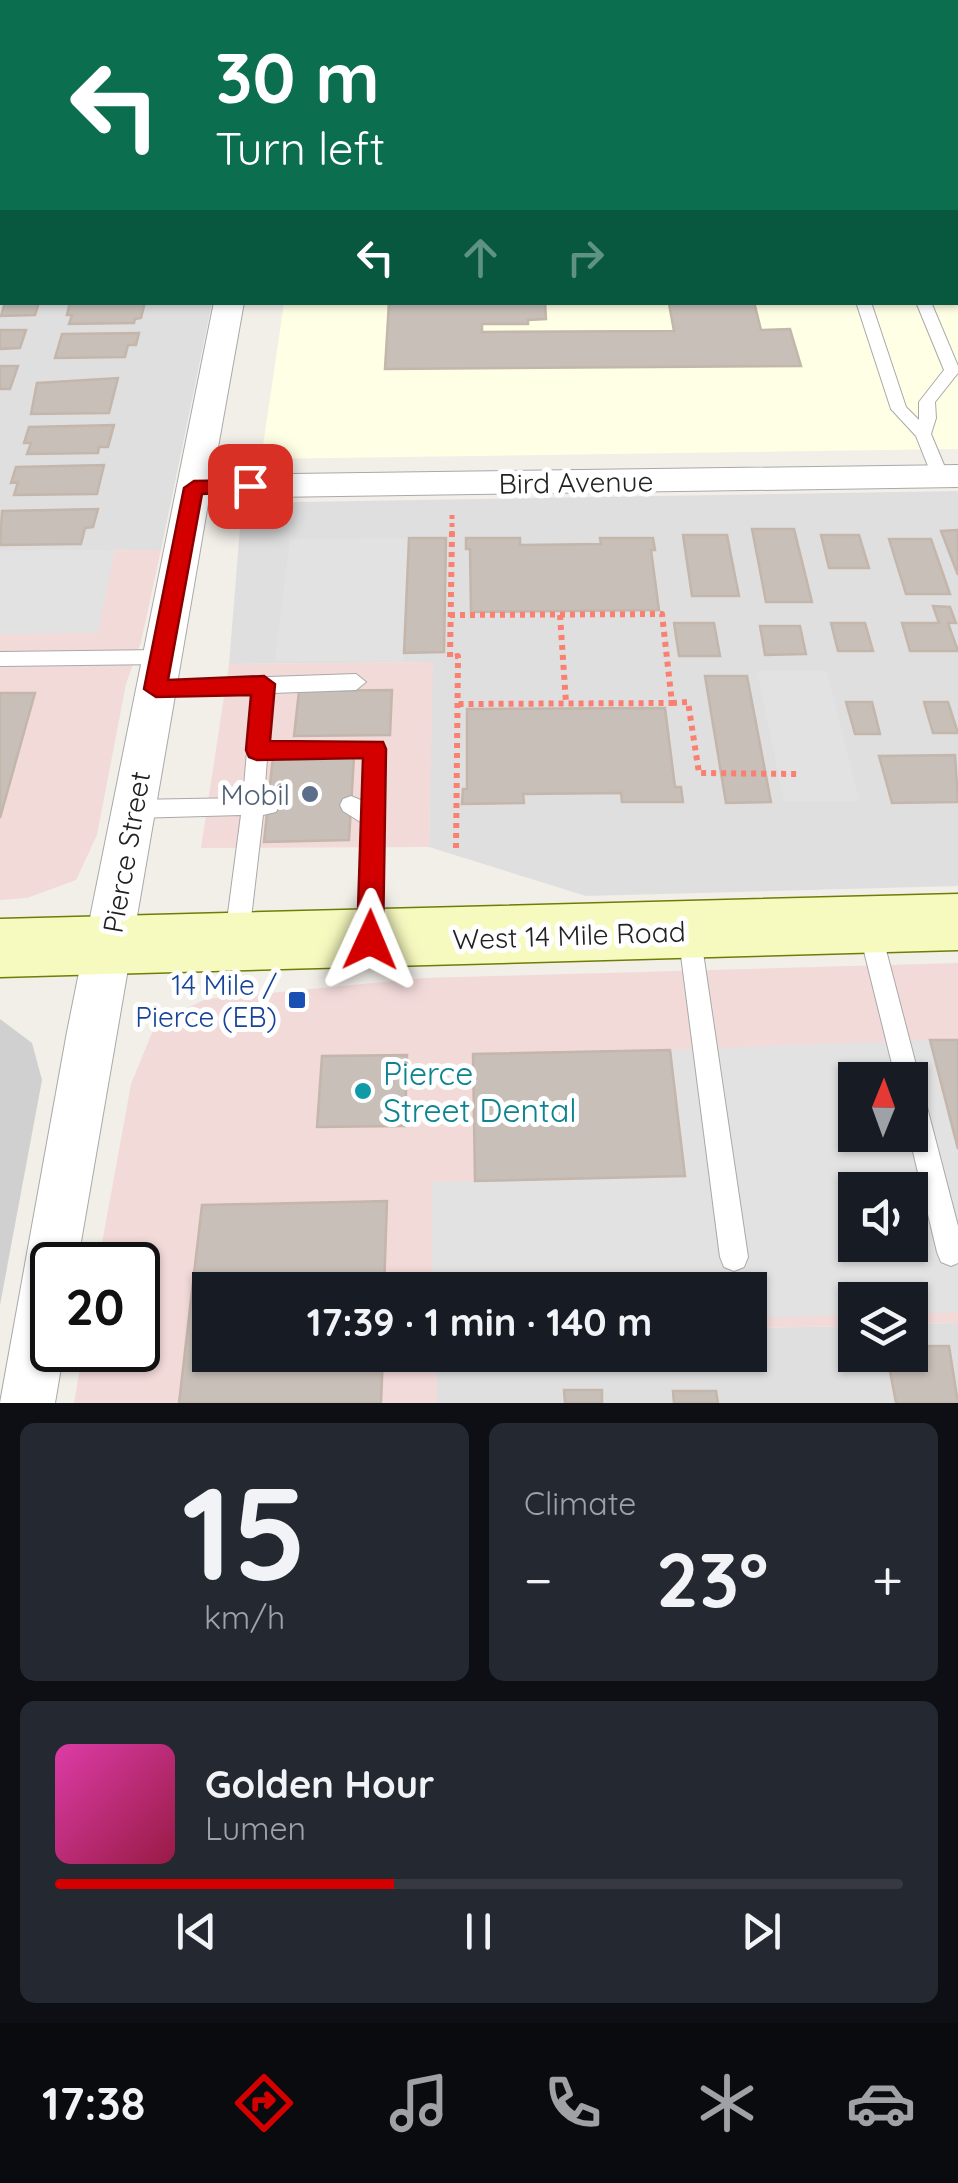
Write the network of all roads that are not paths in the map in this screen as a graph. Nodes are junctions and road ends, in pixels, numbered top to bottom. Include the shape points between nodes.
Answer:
1 (229, 305) edge
2 (864, 305) edge
3 (924, 305) edge
4 (934, 388) junction
5 (958, 392) edge
6 (923, 434) junction
7 (949, 476) edge
8 (194, 488) junction
9 (0, 659) edge
10 (159, 673) junction
11 (356, 682) dead end
12 (264, 684) junction
13 (257, 750) junction
14 (351, 804) dead end
15 (260, 805) junction
16 (133, 809) junction
17 (373, 819) junction
18 (958, 922) edge
19 (868, 925) junction
20 (689, 932) junction
21 (370, 940) junction
22 (236, 942) junction
23 (109, 944) junction
24 (0, 948) edge
25 (903, 1062) edge
26 (926, 1152) edge
27 (951, 1252) dead end
28 (734, 1257) dead end
29 (26, 1403) edge

1 - 8 street, Pierce Street
2 - 6 lane via 899,409
3 - 4 lane via 952,370
4 - 5 lane
4 - 6 lane
6 - 7 lane
7 - 8 street, Bird Avenue
8 - 10 street, Pierce Street
9 - 10 lane
10 - 12 lane via 218,690
10 - 16 street, Pierce Street
11 - 12 lane
12 - 13 lane
13 - 15 lane
13 - 17 lane via 375,749
14 - 17 lane
15 - 16 lane
15 - 22 lane
16 - 23 street, Pierce Street
17 - 21 lane
18 - 19 main road, West 14 Mile Road
19 - 20 main road, West 14 Mile Road
19 - 25 lane
20 - 21 main road, West 14 Mile Road
20 - 28 lane
21 - 22 main road, West 14 Mile Road
22 - 23 main road, West 14 Mile Road
23 - 24 main road, West 14 Mile Road
23 - 29 street, Pierce Street
26 - 27 lane

